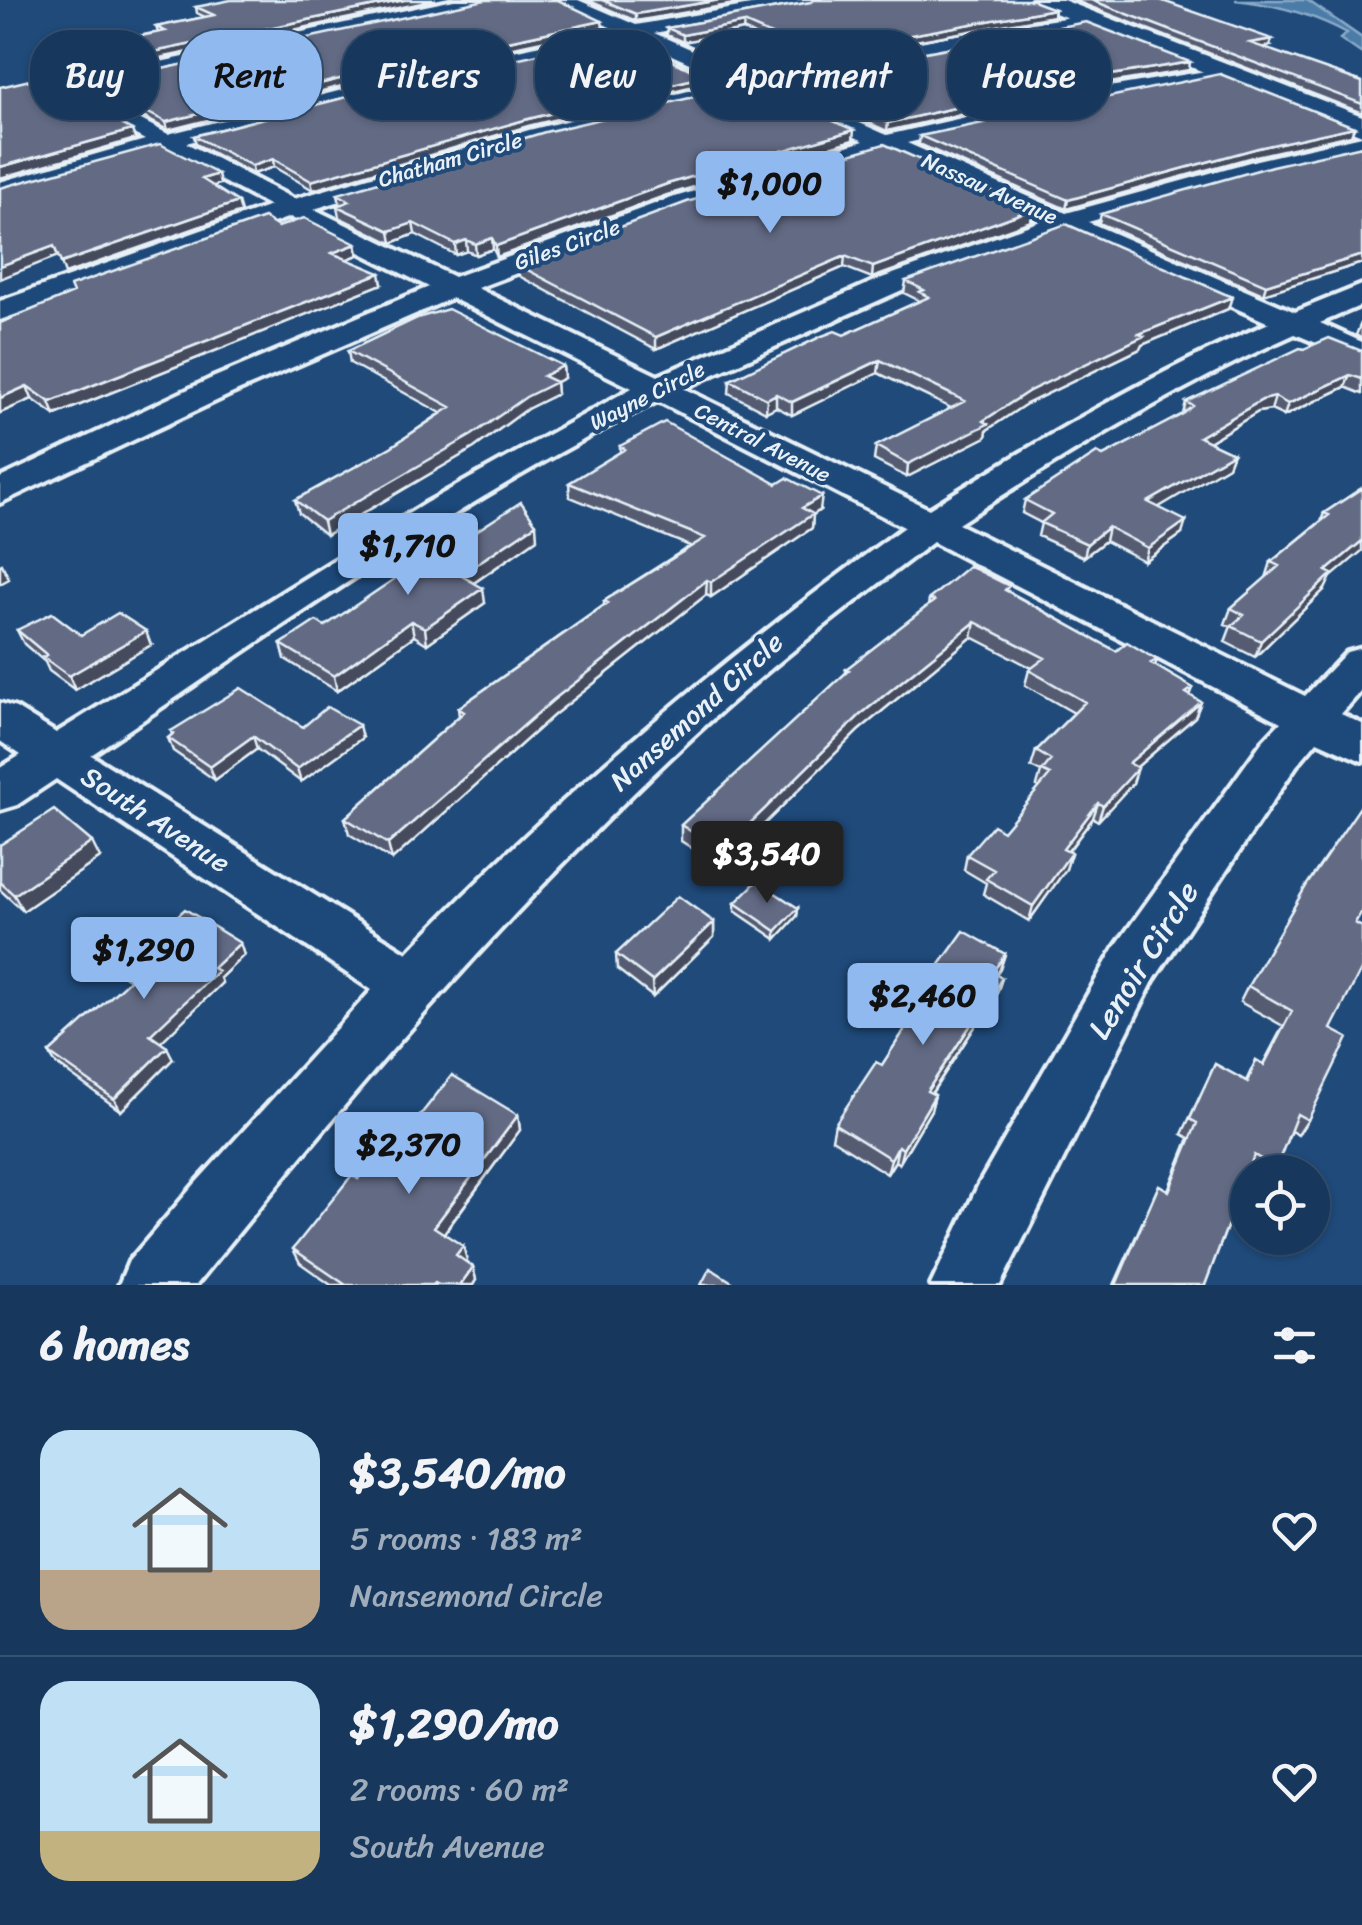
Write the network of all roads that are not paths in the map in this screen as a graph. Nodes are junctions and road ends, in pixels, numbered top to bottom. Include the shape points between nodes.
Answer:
1 (481, 0) edge
2 (563, 0) edge
3 (810, 0) edge
4 (1043, 0) edge
5 (1090, 19) junction
6 (630, 30) edge
7 (638, 30) edge
8 (927, 45) edge
9 (535, 52) edge
10 (1223, 71) junction
11 (691, 95) edge
12 (835, 120) edge
13 (1362, 126) edge
14 (162, 142) junction
15 (886, 142) junction
16 (1362, 143) edge
17 (0, 190) edge
18 (290, 208) junction
19 (1062, 220) junction
20 (452, 287) junction
21 (1362, 294) edge
22 (0, 311) edge
23 (1292, 322) junction
24 (1362, 353) edge
25 (657, 388) junction
26 (0, 492) edge
27 (928, 526) junction
28 (1362, 662) edge
29 (1310, 718) junction
30 (0, 719) edge
31 (1362, 744) edge
32 (58, 754) junction
33 (0, 792) edge
34 (412, 986) junction
35 (153, 1285) edge
36 (966, 1285) edge

1 - 14 street, Central Avenue via 70,88 70,95
2 - 6 street, Nassau Avenue
3 - 7 street
4 - 5 street
5 - 8 street, Chatham Circle
5 - 10 street
9 - 14 street
10 - 13 street
10 - 15 street, Giles Circle
11 - 18 street, Chatham Circle
12 - 15 street, Nassau Avenue
14 - 17 street
14 - 18 street, Central Avenue
15 - 19 street, Nassau Avenue
15 - 20 street, Giles Circle via 668,208
16 - 19 street, Wayne Circle
18 - 20 street, Central Avenue
18 - 22 street, Chatham Circle
19 - 23 street, Nassau Avenue
19 - 25 street, Wayne Circle via 911,274
20 - 25 street, Central Avenue
20 - 26 street, Giles Circle via 150,418
21 - 23 street, Nansemond Circle
23 - 24 street, Nassau Avenue
23 - 27 street, Nansemond Circle via 1101,414
25 - 27 street, Central Avenue
25 - 32 street, Wayne Circle via 383,542
27 - 29 street, Central Avenue
27 - 34 street, Nansemond Circle via 768,646 614,782
28 - 29 street, Lenoir Circle
29 - 31 street, Central Avenue
29 - 36 street, Lenoir Circle via 1134,964
30 - 32 street, South Avenue
32 - 33 street, Wayne Circle
32 - 34 street, South Avenue
34 - 35 street, Nansemond Circle

